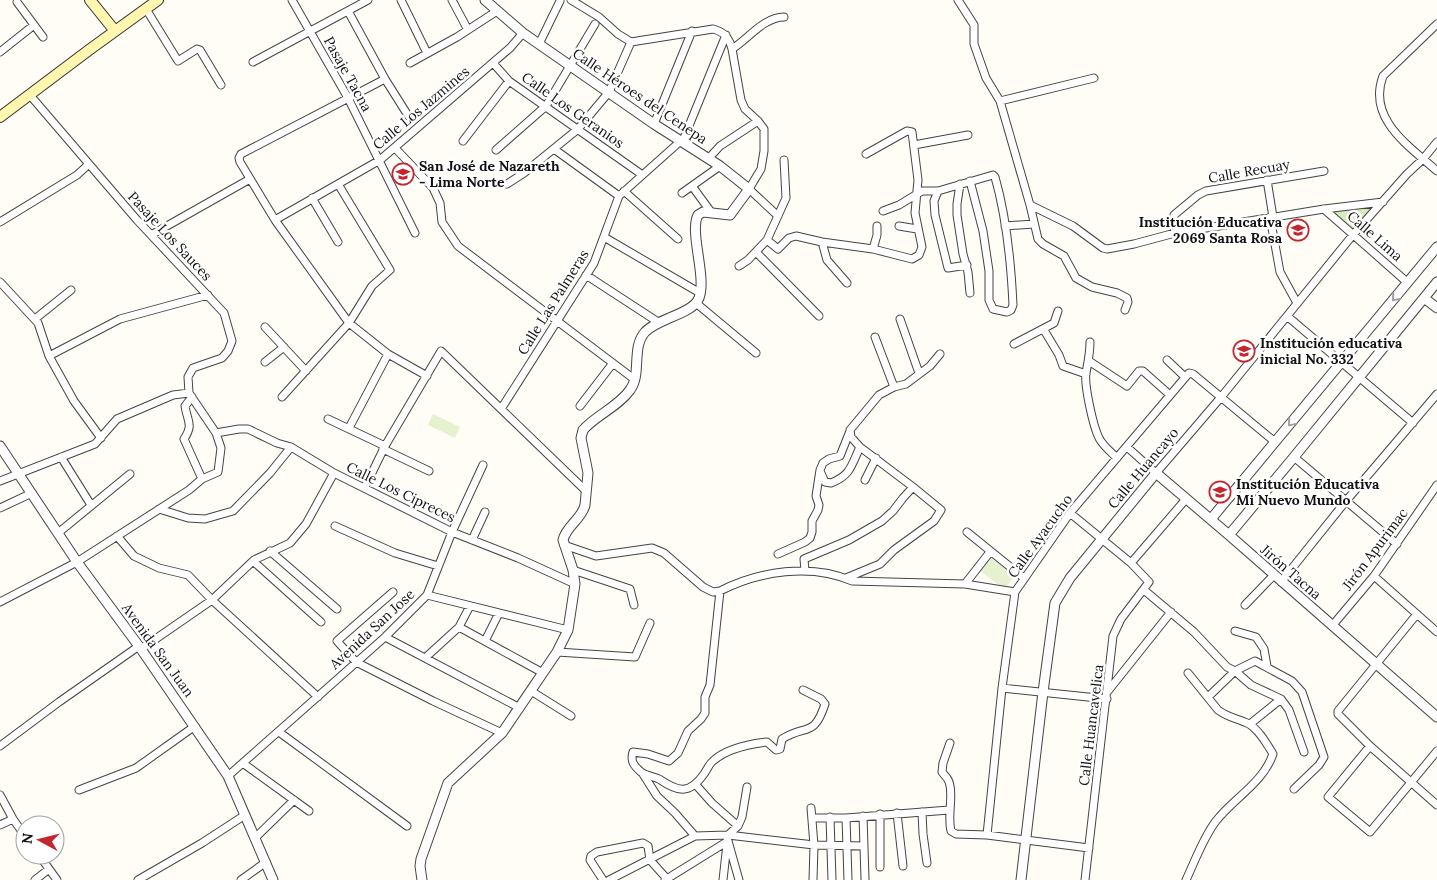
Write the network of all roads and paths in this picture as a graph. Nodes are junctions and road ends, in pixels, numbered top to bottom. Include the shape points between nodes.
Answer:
1 (158, 0) edge
2 (292, 0) edge
3 (368, 0) edge
4 (401, 0) edge
5 (452, 0) edge
6 (485, 0) edge
7 (571, 0) edge
8 (958, 0) edge
9 (560, 1) dead end
10 (17, 2) dead end
11 (95, 2) edge
12 (146, 9) junction
13 (348, 11) junction
14 (497, 11) junction
15 (784, 17) dead end
16 (595, 24) dead end
17 (34, 25) junction
18 (1435, 26) edge
19 (468, 30) junction
20 (115, 31) junction
21 (310, 31) junction
22 (692, 31) junction
23 (523, 33) junction
24 (726, 35) junction
25 (43, 36) dead end
26 (631, 42) junction
27 (539, 44) junction
28 (732, 48) junction
29 (0, 52) edge
30 (427, 54) junction
31 (253, 62) dead end
32 (410, 63) dead end
33 (493, 63) junction
34 (571, 66) junction
35 (1094, 78) dead end
36 (385, 79) junction
37 (509, 80) junction
38 (221, 85) dead end
39 (609, 92) junction
40 (29, 94) junction
41 (348, 98) junction
42 (1000, 101) junction
43 (546, 106) junction
44 (0, 117) edge
45 (409, 117) dead end
46 (758, 121) junction
47 (654, 124) junction
48 (578, 129) junction
49 (968, 135) dead end
50 (680, 140) junction
51 (463, 141) dead end
52 (1437, 142) edge
53 (914, 146) junction
54 (395, 148) junction
55 (554, 149) junction
56 (496, 150) dead end
57 (866, 154) dead end
58 (708, 159) junction
59 (1423, 159) junction
60 (380, 160) junction
61 (784, 160) dead end
62 (89, 164) junction
63 (720, 166) junction
64 (1324, 171) dead end
65 (1437, 171) edge
66 (641, 174) junction
67 (250, 179) junction
68 (1267, 180) junction
69 (970, 181) junction
70 (338, 184) junction
71 (507, 184) dead end
72 (960, 184) junction
73 (692, 186) junction
74 (749, 189) junction
75 (938, 191) junction
76 (621, 193) junction
77 (682, 193) dead end
78 (916, 195) junction
79 (312, 198) junction
80 (1383, 202) junction
81 (1030, 205) junction
82 (1324, 209) junction
83 (883, 211) dead end
84 (712, 212) junction
85 (778, 216) junction
86 (1271, 217) junction
87 (275, 220) junction
88 (0, 222) edge
89 (1034, 224) junction
90 (877, 226) dead end
91 (899, 226) dead end
92 (1005, 226) junction
93 (917, 229) junction
94 (415, 233) dead end
95 (1175, 233) junction
96 (151, 235) junction
97 (1352, 236) junction
98 (604, 237) junction
99 (678, 239) dead end
100 (767, 240) junction
101 (338, 242) dead end
102 (822, 242) junction
103 (1437, 247) edge
104 (873, 249) junction
105 (756, 252) junction
106 (967, 265) junction
107 (739, 266) dead end
108 (586, 276) junction
109 (0, 282) edge
110 (1437, 282) edge
111 (847, 283) dead end
112 (1408, 283) junction
113 (71, 290) dead end
114 (700, 293) junction
115 (970, 293) dead end
116 (208, 296) junction
117 (1424, 298) junction
118 (696, 303) junction
119 (1297, 303) junction
120 (1437, 308) edge
121 (1125, 310) dead end
122 (1058, 311) dead end
123 (820, 316) dead end
124 (1287, 316) junction
125 (35, 319) junction
126 (900, 319) dead end
127 (557, 320) junction
128 (349, 322) junction
129 (658, 322) junction
130 (265, 327) dead end
131 (1044, 330) junction
132 (875, 337) dead end
133 (1090, 342) dead end
134 (1014, 344) dead end
135 (284, 347) junction
136 (756, 353) dead end
137 (388, 354) junction
138 (940, 354) dead end
139 (49, 356) junction
140 (1090, 360) junction
141 (1167, 360) dead end
142 (265, 362) dead end
143 (613, 363) junction
144 (1341, 363) junction
145 (306, 370) junction
146 (919, 373) junction
147 (1086, 374) junction
148 (427, 376) junction
149 (1185, 377) junction
150 (1358, 378) junction
151 (634, 379) junction
152 (894, 387) junction
153 (1437, 394) edge
154 (191, 395) junction
155 (1170, 395) junction
156 (1222, 396) junction
157 (282, 397) dead end
158 (580, 406) dead end
159 (501, 409) junction
160 (328, 419) dead end
161 (1413, 423) junction
162 (349, 428) junction
163 (850, 430) junction
164 (216, 433) junction
165 (101, 438) junction
166 (1275, 442) junction
167 (0, 446) edge
168 (290, 447) junction
169 (384, 447) junction
170 (860, 447) junction
171 (1127, 447) junction
172 (61, 457) junction
173 (876, 458) junction
174 (1118, 458) junction
175 (1294, 458) junction
176 (483, 465) dead end
177 (820, 470) junction
178 (429, 471) dead end
179 (334, 473) junction
180 (1156, 473) junction
181 (18, 474) junction
182 (130, 474) dead end
183 (202, 479) junction
184 (865, 480) dead end
185 (0, 481) edge
186 (1437, 485) edge
187 (914, 487) junction
188 (365, 488) junction
189 (586, 491) junction
190 (32, 494) junction
191 (1186, 499) junction
192 (1346, 501) junction
193 (91, 505) junction
194 (0, 508) edge
195 (159, 509) junction
196 (485, 512) dead end
197 (1070, 513) junction
198 (1210, 519) junction
199 (335, 526) dead end
200 (452, 532) junction
201 (967, 532) dead end
202 (58, 533) junction
203 (1229, 535) junction
204 (116, 536) junction
205 (1102, 538) junction
206 (472, 540) junction
207 (1397, 544) junction
208 (564, 545) junction
209 (270, 551) junction
210 (990, 552) junction
211 (778, 554) dead end
212 (253, 561) junction
213 (77, 562) junction
214 (1131, 563) junction
215 (438, 566) junction
216 (573, 570) junction
217 (805, 571) junction
218 (1374, 576) junction
219 (846, 578) junction
220 (1024, 578) junction
221 (1278, 578) junction
222 (575, 584) junction
223 (965, 584) junction
224 (1144, 590) junction
225 (720, 591) junction
226 (393, 592) dead end
227 (1015, 592) junction
228 (427, 594) junction
229 (212, 600) junction
230 (0, 602) edge
231 (634, 605) dead end
232 (1245, 605) dead end
233 (470, 606) junction
234 (337, 609) dead end
235 (1171, 612) junction
236 (499, 613) junction
237 (1417, 614) junction
238 (321, 622) dead end
239 (650, 623) dead end
240 (1332, 626) junction
241 (460, 627) junction
242 (568, 630) junction
243 (1235, 631) dead end
244 (1437, 632) edge
245 (385, 637) junction
246 (485, 642) junction
247 (140, 648) junction
248 (557, 652) junction
249 (426, 658) junction
250 (356, 662) junction
251 (1376, 664) junction
252 (1267, 666) junction
253 (1235, 671) junction
254 (543, 673) junction
255 (1188, 673) dead end
256 (1002, 688) junction
257 (803, 690) dead end
258 (531, 691) junction
259 (1043, 692) junction
260 (1107, 696) junction
261 (318, 697) junction
262 (1208, 697) junction
263 (1282, 700) junction
264 (520, 708) junction
265 (571, 716) dead end
266 (1437, 717) edge
267 (1250, 724) junction
268 (195, 726) junction
269 (279, 732) junction
270 (502, 733) junction
271 (950, 743) dead end
272 (0, 746) edge
273 (1370, 746) junction
274 (1437, 751) edge
275 (1304, 752) dead end
276 (244, 764) junction
277 (643, 774) junction
278 (228, 776) junction
279 (1411, 782) junction
280 (696, 785) junction
281 (747, 787) dead end
282 (1294, 789) dead end
283 (79, 790) dead end
284 (0, 795) edge
285 (294, 800) junction
286 (1437, 805) edge
287 (811, 808) dead end
288 (949, 810) junction
289 (309, 811) dead end
290 (922, 812) junction
291 (897, 813) junction
292 (880, 814) junction
293 (245, 815) junction
294 (863, 816) junction
295 (830, 817) junction
296 (812, 818) junction
297 (846, 818) junction
298 (13, 819) junction
299 (15, 822) edge
300 (0, 825) edge
301 (408, 826) dead end
302 (738, 826) junction
303 (987, 835) junction
304 (695, 836) junction
305 (255, 838) junction
306 (728, 838) junction
307 (1026, 839) junction
308 (814, 845) junction
309 (830, 846) junction
310 (864, 846) junction
311 (847, 847) junction
312 (1089, 848) junction
313 (650, 860) junction
314 (266, 862) junction
315 (927, 863) dead end
316 (46, 865) edge
317 (903, 866) dead end
318 (880, 867) dead end
319 (49, 869) junction
320 (723, 878) edge
321 (667, 879) edge
322 (865, 879) edge
323 (35, 880) edge
324 (57, 880) edge
325 (138, 880) edge
326 (241, 880) edge
327 (273, 880) edge
328 (422, 880) edge
329 (604, 880) edge
330 (609, 880) edge
331 (716, 880) edge
332 (739, 880) edge
333 (813, 880) edge
334 (832, 880) edge
335 (848, 880) edge
336 (1021, 880) edge
337 (1085, 880) edge
338 (1186, 880) edge

1 - 12 main road
2 - 21 street, Pasaje Tacna
3 - 13 street
4 - 30 street
5 - 19 street
6 - 14 street, Calle Héroes del Cenepa
7 - 26 street
8 - 42 street via 974,25 974,44 986,78
9 - 27 street
10 - 17 street
11 - 20 main road
12 - 20 main road
12 - 38 street via 178,60 200,50
13 - 21 street
13 - 36 street
14 - 19 street
14 - 23 street, Calle Héroes del Cenepa
15 - 28 street via 766,24
16 - 34 street
17 - 25 street
17 - 29 street
18 - 59 street via 1383,76 1378,98 1389,125
19 - 30 street
20 - 40 main road
21 - 31 street
21 - 41 street, Pasaje Tacna
22 - 24 street via 713,29
22 - 26 street
22 - 47 street
23 - 27 street, Calle Héroes del Cenepa
23 - 33 street, Calle Los Jazmines
24 - 28 street
24 - 50 street, Calle Las Palmeras via 684,138
26 - 39 street
27 - 34 street, Calle Héroes del Cenepa
28 - 46 street via 741,100 745,109
30 - 32 street
33 - 37 street, Calle Los Geranios
33 - 54 street, Calle Los Jazmines
34 - 39 street, Calle Héroes del Cenepa
34 - 43 street
35 - 42 street
36 - 41 street
36 - 45 street
37 - 43 street, Calle Los Geranios
37 - 51 street
39 - 47 street, Calle Héroes del Cenepa
39 - 48 street
40 - 44 main road
40 - 62 street, Pasaje Los Sauces
41 - 60 street, Pasaje Tacna
41 - 67 street via 241,154 240,162
42 - 81 street
43 - 48 street, Calle Los Geranios
43 - 56 street
46 - 58 street via 720,146
46 - 74 street via 764,129 764,151 761,168
47 - 50 street, Calle Héroes del Cenepa
48 - 55 street
48 - 66 street, Calle Los Geranios
49 - 53 street
50 - 58 street, Calle Héroes del Cenepa
50 - 66 street, Calle Las Palmeras
52 - 59 street, Calle Huancayo
53 - 57 street via 912,132 907,131
53 - 78 street via 918,180
54 - 60 street, Calle Los Jazmines
54 - 127 street via 433,188 440,202 442,222 458,246
55 - 71 street
55 - 76 street
58 - 63 street, Calle Héroes del Cenepa
59 - 65 street
59 - 80 street, Calle Huancayo
60 - 70 street, Calle Los Jazmines
60 - 94 street, Pasaje Tacna
61 - 85 street via 786,195
62 - 88 street via 77,175
62 - 96 street, Pasaje Los Sauces
63 - 73 street
63 - 74 street, Calle Héroes del Cenepa
64 - 68 street, Calle Recuay
66 - 76 street, Calle Las Palmeras
67 - 87 street
67 - 96 street
68 - 86 street
68 - 95 street, Calle Recuay via 1198,195 1174,215
69 - 72 street
69 - 92 street via 995,176
69 - 92 street via 984,239 989,300 993,309 1004,312 1011,310 1013,305
70 - 79 street, Calle Los Jazmines
70 - 128 street via 390,270 372,286
72 - 75 street
72 - 106 street via 957,215
73 - 77 street
73 - 84 street
74 - 84 street via 730,215
74 - 85 street, Calle Héroes del Cenepa
75 - 78 street via 922,190
75 - 106 street via 934,201 935,215 948,268
76 - 98 street, Calle Las Palmeras
76 - 99 street
78 - 83 street
78 - 93 street
79 - 87 street, Calle Los Jazmines
79 - 101 street
80 - 82 street
80 - 97 street, Calle Huancayo
81 - 89 street
81 - 95 street via 1073,226 1107,249
82 - 86 street
82 - 97 street, Calle Lima
84 - 114 street via 699,213 696,219
85 - 100 street
86 - 95 street
86 - 119 street via 1280,272
87 - 128 street
89 - 92 street
89 - 121 street via 1038,239 1064,256 1076,278 1092,287 1127,298
90 - 104 street
91 - 93 street
93 - 104 street via 922,248 914,259
96 - 116 street, Pasaje Los Sauces
97 - 112 street, Calle Lima
97 - 119 street, Calle Huancayo
98 - 108 street, Calle Las Palmeras
98 - 114 street
100 - 102 street via 778,249 794,236
100 - 105 street
102 - 104 street
102 - 111 street via 827,260
103 - 112 street
105 - 107 street
105 - 123 street
106 - 115 street
108 - 127 street, Calle Las Palmeras
108 - 129 street
109 - 125 street
110 - 117 street
112 -> 144 street
113 - 125 street
114 - 118 street
116 - 139 street via 120,318
116 - 154 street, Pasaje Los Sauces via 224,313 232,341 222,358 189,372
117 - 120 street
117 - 150 street
118 - 129 street
118 - 136 street
119 - 124 street, Calle Huancayo
122 - 131 street via 1054,324
124 - 144 street
124 - 156 street, Calle Huancayo
125 - 139 street
126 - 146 street
127 - 143 street
127 - 159 street, Calle Las Palmeras
128 - 137 street
128 - 145 street
129 - 151 street via 645,332 639,342
130 - 135 street
131 - 134 street
131 - 147 street via 1063,366
132 - 152 street
133 - 140 street
135 - 142 street
135 - 145 street
137 - 148 street
137 - 162 street
138 - 146 street
139 - 165 street
140 - 147 street
140 - 155 street via 1127,386 1139,371 1143,371
141 - 149 street
143 - 151 street
143 - 158 street
144 - 150 street
144 -> 166 street
145 - 157 street
146 - 152 street via 906,384
147 - 174 street via 1099,439
148 - 159 street via 441,351
148 - 169 street
149 - 155 street, Calle Ayacucho
149 - 156 street via 1193,374
150 - 161 street
150 - 175 street
151 - 189 street via 631,390 583,430 581,438 588,473
152 - 163 street via 880,395
153 - 161 street
154 - 164 street
154 - 165 street via 173,395 117,418
154 - 183 street via 185,406 190,429 184,439
155 - 171 street, Calle Ayacucho
156 - 166 street
156 - 180 street, Calle Huancayo
159 - 189 street
160 - 162 street
161 - 192 street
162 - 169 street
163 - 170 street via 851,437
163 - 177 street via 840,456 829,459
164 - 168 street, Calle Los Cipreces via 248,429
164 - 183 street via 221,448 218,472
165 - 172 street via 95,444
166 - 198 street
167 - 181 street, Avenida San Juan
168 - 179 street, Calle Los Cipreces
168 - 195 street via 233,511 205,519 188,518
169 - 178 street
169 - 188 street
170 - 173 street
170 - 177 street via 842,479 831,484 825,482
171 - 174 street, Calle Ayacucho
171 - 180 street, Jirón Tacna
172 - 181 street
172 - 193 street
173 - 184 street
173 - 187 street
174 - 197 street, Calle Ayacucho
175 - 192 street
175 - 203 street
176 - 200 street, Avenida San Jose
177 - 211 street via 816,496 819,505 810,538
179 - 188 street, Calle Los Cipreces
179 - 209 street via 306,524 290,543
180 - 191 street, Jirón Tacna
180 - 205 street, Calle Huancayo
181 - 185 street
181 - 190 street, Avenida San Juan
182 - 193 street
183 - 195 street
186 - 207 street, Jirón Apurimac
187 - 217 street via 882,521 849,540 804,559
187 - 219 street via 941,510 934,521 880,564
188 - 200 street, Calle Los Cipreces
189 - 208 street via 584,510 564,536
190 - 194 street
190 - 202 street, Avenida San Juan
191 - 198 street, Jirón Tacna
191 - 214 street
192 - 207 street
192 - 221 street
193 - 202 street
195 - 204 street
196 - 206 street
197 - 205 street
197 - 220 street, Calle Ayacucho
198 - 203 street, Jirón Tacna
199 - 215 street via 395,553
200 - 206 street, Calle Los Cipreces
200 - 215 street, Avenida San Jose
201 - 210 street
202 - 213 street, Avenida San Juan
203 - 221 street, Jirón Tacna
204 - 213 street
204 - 229 street via 134,556 159,568 188,575
205 - 214 street
205 - 259 street, Calle Huancayo via 1056,599
206 - 222 street, Calle Los Cipreces
207 - 218 street, Jirón Apurimac
208 - 216 street
208 - 225 street via 596,556 652,548 664,553 703,587 713,592
209 - 212 street
209 - 234 street
210 - 220 street
210 - 223 street
212 - 229 street
212 - 238 street
213 - 230 street
213 - 247 street, Avenida San Juan
214 - 224 street, Calle Huancavelica via 1149,581
215 - 228 street, Avenida San Jose
216 - 222 street
216 - 231 street via 630,588
217 - 219 street
217 - 225 street via 763,575
218 - 237 street
218 - 240 street, Jirón Apurimac
219 - 223 street via 867,582
220 - 227 street, Calle Ayacucho
221 - 232 street
221 - 240 street, Jirón Tacna
222 - 242 street
223 - 227 street
224 - 235 street
224 - 260 street, Calle Huancavelica via 1116,629
225 - 277 street via 705,713 688,731 678,753 669,762 633,752 633,764
226 - 250 street via 338,641
227 - 256 street, Calle Ayacucho
228 - 233 street
228 - 245 street, Avenida San Jose
229 - 247 street
229 - 261 street
233 - 236 street
233 - 241 street
235 - 253 street
235 - 260 street
236 - 242 street
236 - 246 street
237 - 244 street
237 - 251 street
239 - 248 street via 635,658
240 - 251 street, Jirón Tacna
241 - 246 street
241 - 249 street
242 - 248 street
243 - 252 street via 1256,637 1264,649
245 - 249 street
245 - 250 street, Avenida San Jose
246 - 254 street
247 - 268 street, Avenida San Juan
247 - 272 street
248 - 254 street
249 - 264 street
250 - 261 street, Avenida San Jose
250 - 270 street
251 - 266 street, Jirón Tacna
251 - 273 street via 1338,713
252 - 253 street via 1256,661
252 - 282 street via 1302,692 1324,757
253 - 262 street
253 - 263 street via 1251,685
254 - 258 street
255 - 262 street
256 - 259 street
256 - 303 street, Calle Ayacucho
257 - 280 street via 821,698 825,704 816,724 782,739 780,749 776,750 767,742 724,753 712,762
258 - 264 street
258 - 265 street
259 - 260 street
259 - 307 street, Calle Huancayo
260 - 312 street, Calle Huancavelica
261 - 269 street, Avenida San Jose
262 - 267 street via 1224,714
263 - 267 street
263 - 275 street via 1289,710
264 - 270 street
267 - 338 street via 1272,754 1270,763 1216,822
268 - 278 street, Avenida San Juan
268 - 283 street via 136,768
269 - 276 street, Avenida San Jose
269 - 301 street
270 - 328 street via 448,783 421,859
271 - 288 street via 942,772 949,782
273 - 279 street
273 - 279 street via 1328,797 1369,832
274 - 279 street
276 - 278 street, Avenida San Jose
276 - 285 street
277 - 280 street via 655,777 674,789
277 - 304 street via 657,796
278 - 293 street, Avenida San Juan
279 - 286 street
280 - 302 street
281 - 302 street
284 - 298 street
285 - 289 street
285 - 305 street
287 - 296 street
288 - 290 street
288 - 303 street via 951,831
290 - 291 street
290 - 315 street
291 - 292 street
291 - 317 street
292 - 294 street
292 - 318 street
293 - 305 street, Avenida San Juan
293 - 325 street
294 - 297 street
294 - 310 street
295 - 296 street
295 - 297 street
295 - 309 street
296 - 308 street
297 - 311 street
298 - 299 street
298 - 300 street
302 - 306 street
303 - 307 street
304 - 306 street
304 - 313 street
305 - 314 street, Avenida San Juan
306 - 308 street
306 - 320 street
306 - 321 street
306 - 332 street
307 - 312 street
307 - 336 street, Calle Huancayo
308 - 309 street
308 - 333 street
309 - 311 street
309 - 334 street
310 - 311 street
310 - 322 street
311 - 335 street
312 - 337 street, Calle Huancavelica
313 - 321 street
313 - 329 street via 648,846 643,843 597,852 590,860
313 - 330 street
314 - 326 street
314 - 327 street, Avenida San Juan
316 - 319 street
319 - 323 street
319 - 324 street
320 - 331 street

